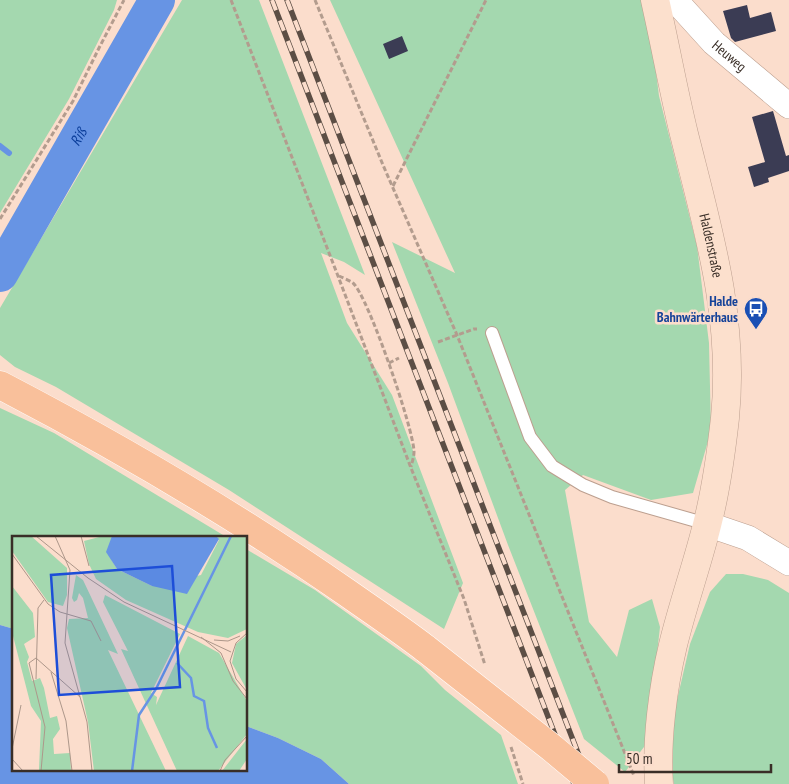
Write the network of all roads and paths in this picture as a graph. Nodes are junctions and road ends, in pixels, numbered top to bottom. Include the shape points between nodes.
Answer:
1 (124, 0) edge
2 (231, 0) edge
3 (316, 0) edge
4 (486, 0) edge
5 (655, 0) edge
6 (675, 0) edge
7 (789, 106) edge
8 (392, 186) junction
9 (0, 219) edge
10 (338, 276) junction
11 (492, 333) dead end
12 (457, 335) junction
13 (438, 342) dead end
14 (400, 358) dead end
15 (389, 363) junction
16 (0, 385) edge
17 (411, 468) junction
18 (708, 524) junction
19 (789, 563) edge
20 (487, 673) dead end
21 (508, 738) dead end
22 (523, 784) edge
23 (595, 784) edge
24 (637, 784) edge
25 (659, 784) edge

1 - 9 path via 72,102
2 - 10 path
3 - 8 path
4 - 8 path
5 - 18 street, Haldenstraße via 681,123 717,266 725,319 728,373 725,416
6 - 7 street, Heuweg via 714,43
8 - 12 path
10 - 15 path via 353,284 366,304
10 - 17 path
11 - 18 lane via 530,437 552,466 612,497
12 - 13 path
12 - 24 path
14 - 15 path
15 - 17 path via 414,452
16 - 23 main road, bridge via 161,473 324,577 426,649
17 - 20 path via 464,598
18 - 19 street via 748,538
18 - 25 street, Haldenstraße via 673,645 663,703
21 - 22 path

